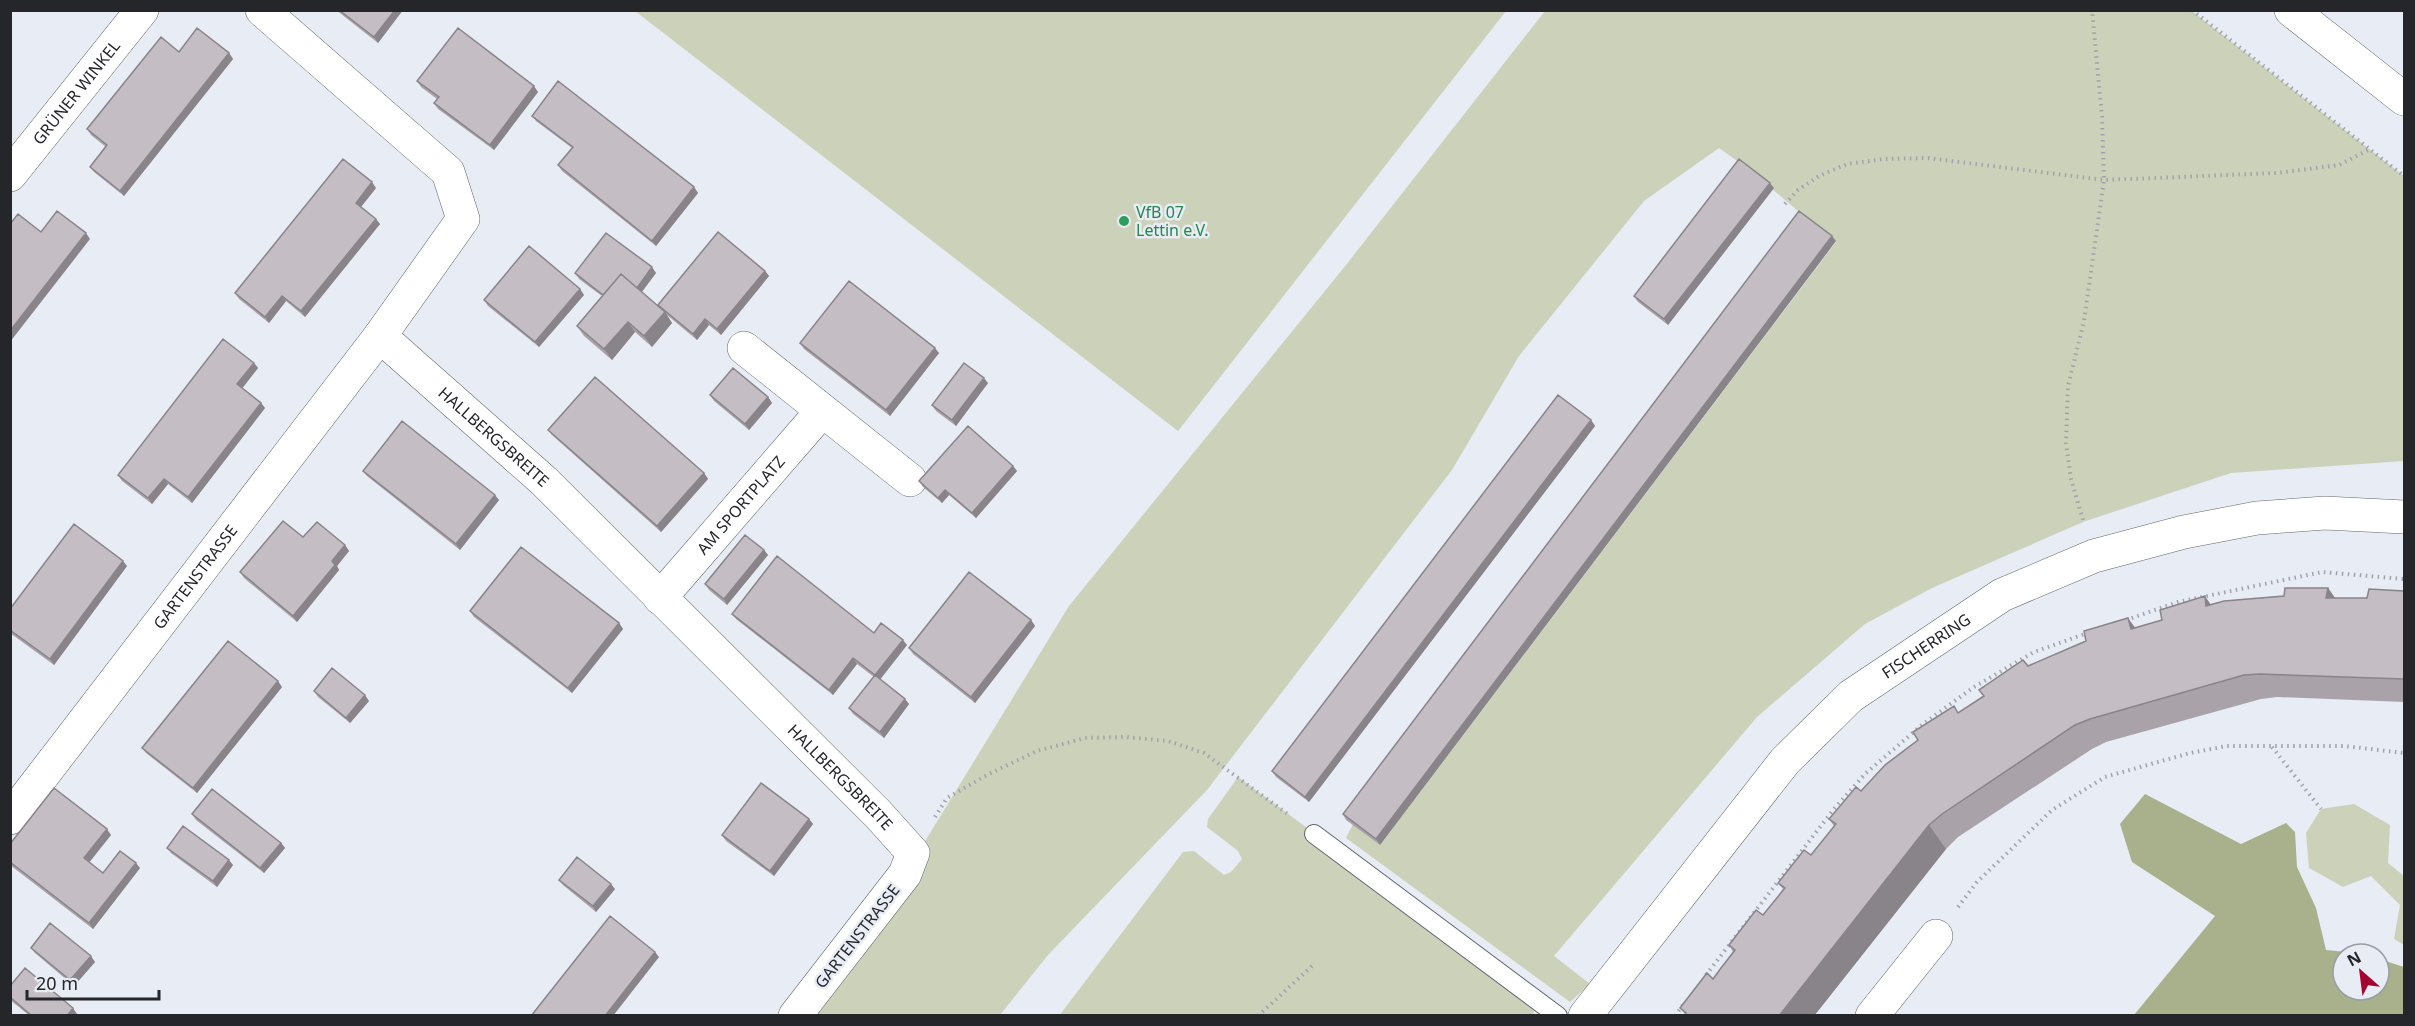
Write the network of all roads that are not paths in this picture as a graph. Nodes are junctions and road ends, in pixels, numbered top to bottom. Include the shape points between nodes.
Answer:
1 (142, 10) edge
2 (262, 10) edge
3 (2291, 10) edge
4 (2404, 99) edge
5 (10, 175) edge
6 (380, 336) junction
7 (744, 348) dead end
8 (822, 411) junction
9 (910, 480) dead end
10 (2404, 517) edge
11 (660, 598) junction
12 (10, 819) edge
13 (1314, 834) road end
14 (913, 853) joint
15 (1936, 936) road end
16 (795, 1016) edge
17 (1558, 1016) edge
18 (1585, 1016) edge
19 (1872, 1016) edge

1 - 5 street, GRÜNER WINKEL
2 - 6 street via 448,171 463,219
3 - 4 street
6 - 11 street, HALLBERGSBREITE via 544,481
6 - 12 street, GARTENSTRASSE
7 - 8 street
8 - 9 street
8 - 11 street, AM SPORTPLATZ
10 - 18 street, FISCHERRING via 2325,513 2257,518 2184,532 2094,556 2002,595 1851,696 1785,760
11 - 14 street, HALLBERGSBREITE
13 - 17 lane
14 - 16 street, GARTENSTRASSE via 906,874
15 - 19 street

